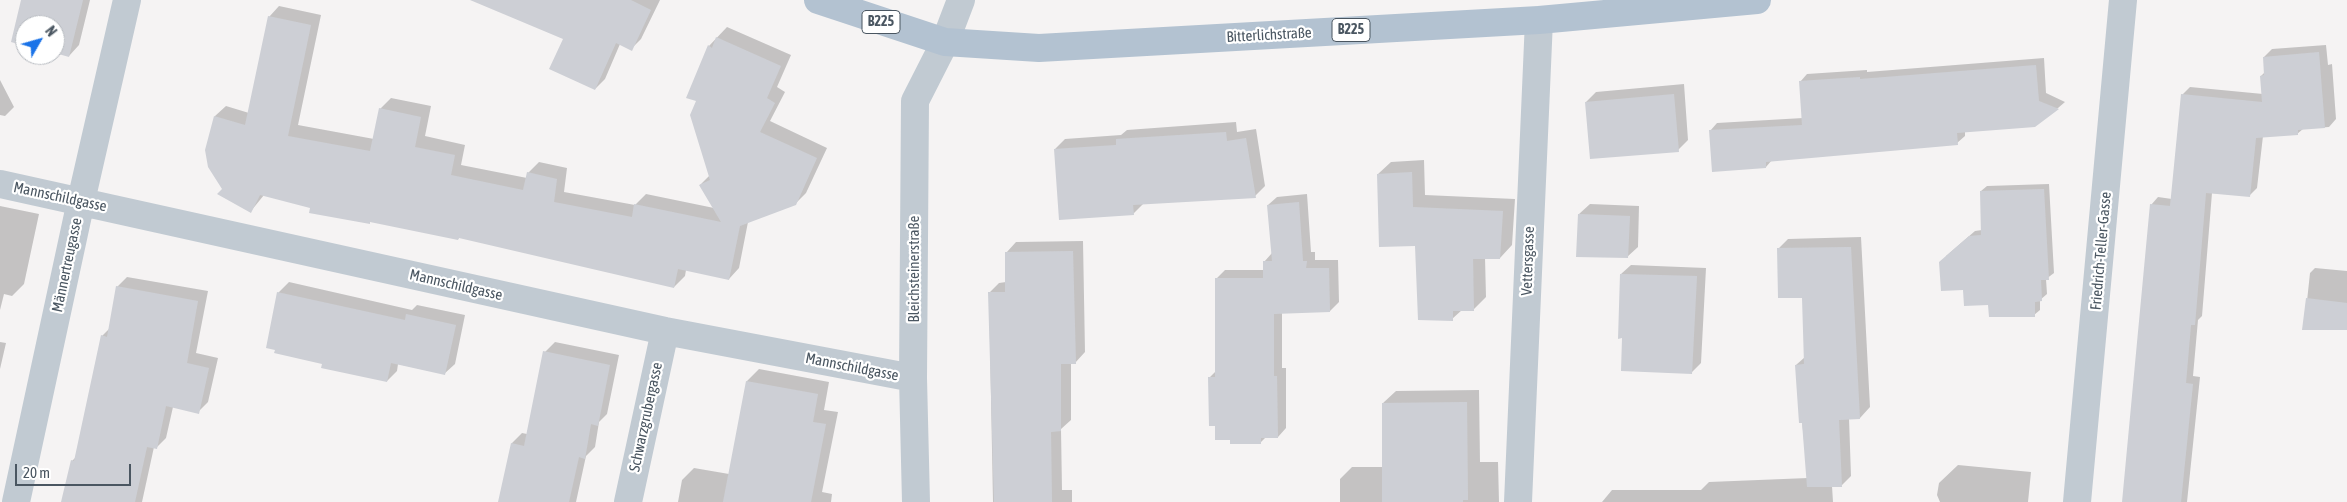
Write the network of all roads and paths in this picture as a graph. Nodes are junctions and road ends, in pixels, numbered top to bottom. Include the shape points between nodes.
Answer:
1 (127, 0) edge
2 (818, 0) edge
3 (962, 0) edge
4 (1757, 0) edge
5 (2123, 0) edge
6 (1539, 20) junction
7 (945, 42) junction
8 (0, 184) edge
9 (81, 201) junction
10 (665, 332) junction
11 (913, 378) junction
12 (16, 502) edge
13 (628, 502) edge
14 (916, 502) edge
15 (1518, 502) edge
16 (2077, 502) edge

1 - 9 street, Männertreugasse
2 - 7 main road, Bitterlichstraße / B225
3 - 7 street, Bleichsteinerstraße
4 - 6 main road, Bitterlichstraße / B225
5 - 16 street, Friedrich-Teller-Gasse
6 - 7 main road, Bitterlichstraße / B225 via 1039,48
6 - 15 street, Vettersgasse
7 - 11 street, Bleichsteinerstraße via 915,101
8 - 9 street, Mannschildgasse
9 - 10 street, Mannschildgasse
9 - 12 street, Männertreugasse
10 - 11 street, Mannschildgasse
10 - 13 street, Schwarzgrubergasse
11 - 14 street, Bleichsteinerstraße

